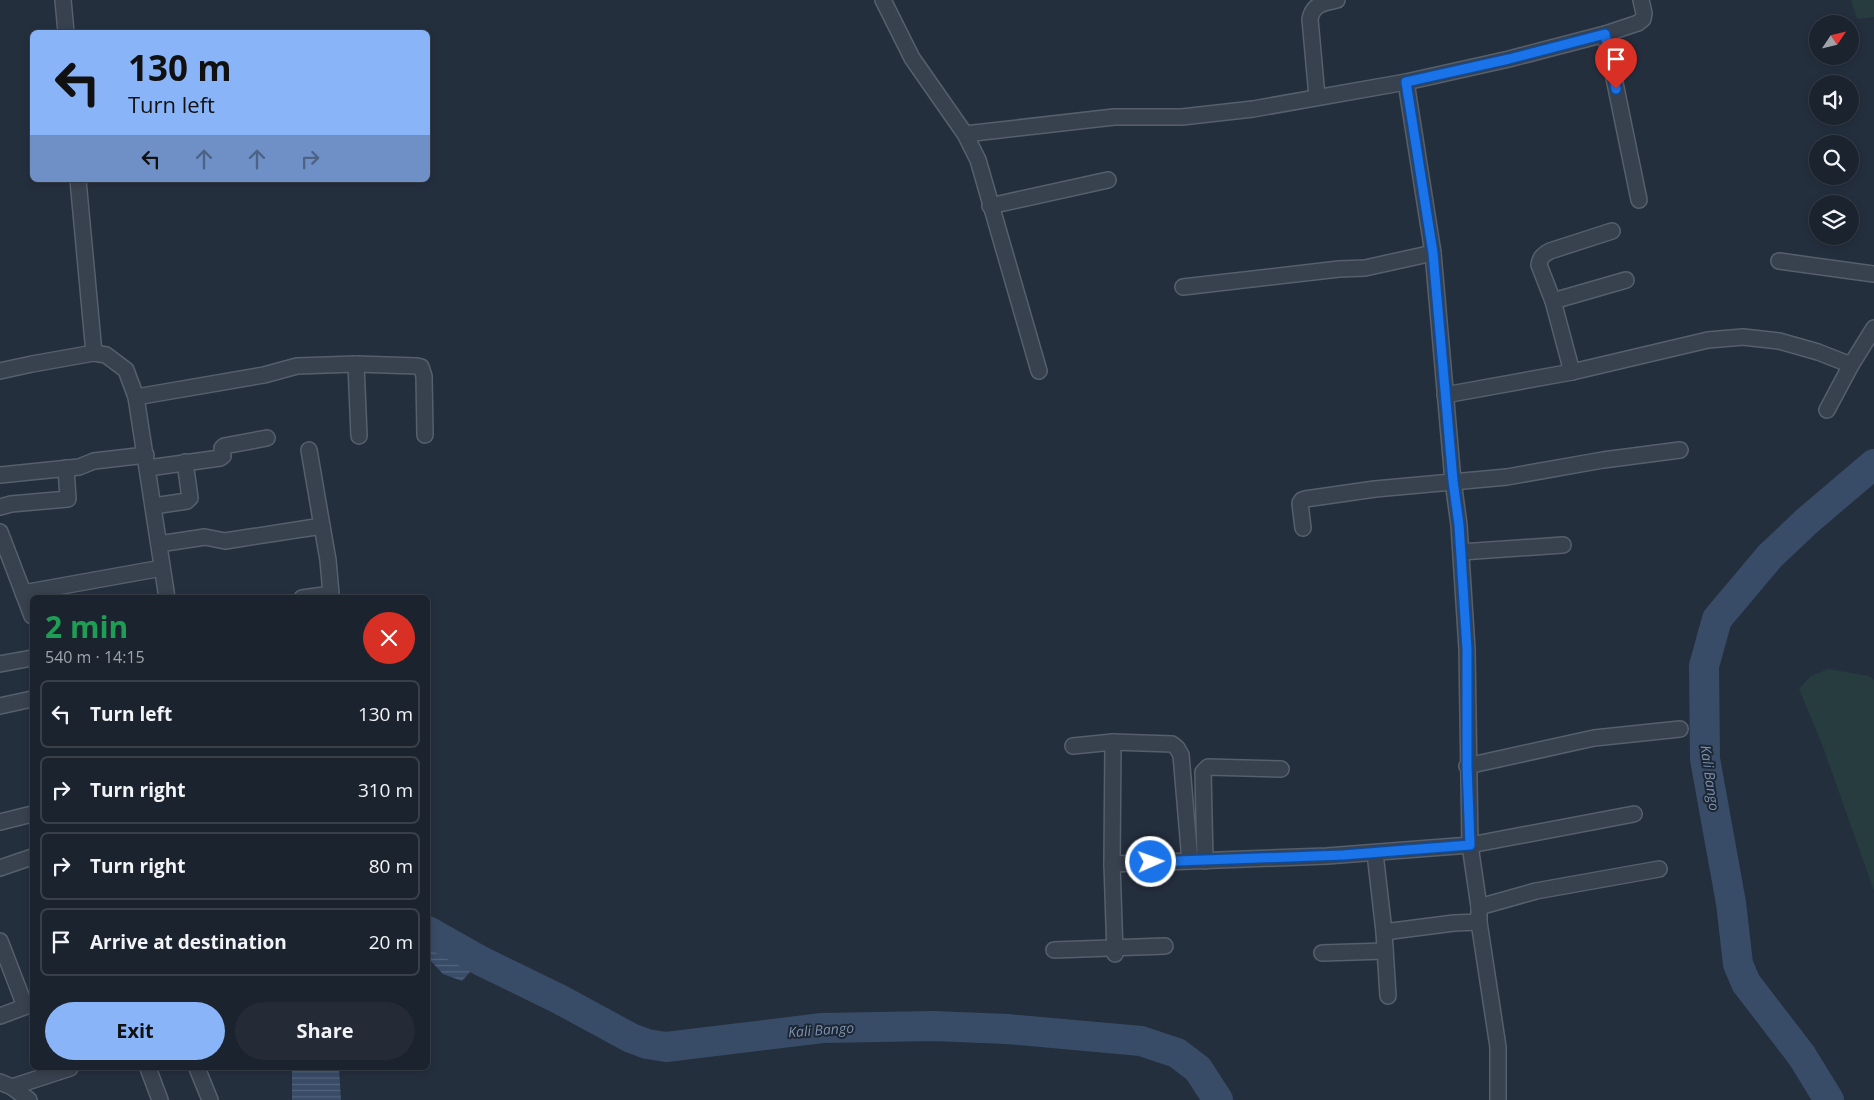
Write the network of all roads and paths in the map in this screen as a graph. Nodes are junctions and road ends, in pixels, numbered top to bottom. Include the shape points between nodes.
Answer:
1 (64, 0) edge
2 (1337, 0) edge
3 (1641, 0) edge
4 (884, 3) edge
5 (66, 30) edge
6 (1605, 34) junction
7 (1406, 82) junction
8 (1317, 97) junction
9 (965, 134) junction
10 (1108, 180) dead end
11 (78, 182) edge
12 (1639, 200) dead end
13 (990, 206) junction
14 (1612, 231) dead end
15 (1433, 253) junction
16 (1779, 260) dead end
17 (1874, 274) edge
18 (1626, 280) dead end
19 (1182, 287) dead end
20 (1553, 301) junction
21 (1874, 328) edge
22 (94, 353) junction
23 (356, 364) junction
24 (1851, 365) junction
25 (0, 371) edge
26 (1038, 371) dead end
27 (1572, 372) junction
28 (1445, 395) junction
29 (136, 397) junction
30 (1827, 410) dead end
31 (425, 435) dead end
32 (359, 436) dead end
33 (267, 438) dead end
34 (309, 450) dead end
35 (1680, 450) dead end
36 (147, 461) junction
37 (185, 462) junction
38 (66, 468) junction
39 (0, 475) edge
40 (1453, 481) junction
41 (154, 506) junction
42 (0, 507) edge
43 (322, 526) junction
44 (1303, 528) dead end
45 (0, 532) edge
46 (159, 544) junction
47 (1562, 545) dead end
48 (1461, 552) junction
49 (162, 568) junction
50 (23, 593) junction
51 (166, 595) edge
52 (331, 595) edge
53 (30, 611) edge
54 (30, 658) edge
55 (0, 664) edge
56 (30, 700) edge
57 (0, 706) edge
58 (1680, 729) dead end
59 (1113, 742) junction
60 (1073, 746) dead end
61 (1467, 766) junction
62 (1281, 769) dead end
63 (30, 814) edge
64 (1634, 814) dead end
65 (0, 822) edge
66 (1470, 845) junction
67 (1375, 854) junction
68 (30, 859) edge
69 (1197, 861) junction
70 (1112, 864) junction
71 (0, 868) edge
72 (1659, 869) dead end
73 (1479, 914) junction
74 (1384, 932) junction
75 (0, 941) edge
76 (1165, 946) dead end
77 (1054, 950) dead end
78 (1114, 951) junction
79 (1385, 951) junction
80 (1322, 953) dead end
81 (1388, 996) dead end
82 (29, 1005) edge
83 (0, 1016) edge
84 (62, 1070) edge
85 (149, 1070) edge
86 (199, 1070) edge
87 (6, 1085) edge
88 (29, 1100) edge
89 (160, 1100) edge
90 (210, 1100) edge
91 (1498, 1100) edge

1 - 5 street
2 - 8 street via 1311,11
3 - 6 street via 1644,13 1641,21
4 - 9 street via 912,58
6 - 7 street
6 - 12 street
7 - 8 street
7 - 15 street
8 - 9 street via 1182,117 1114,117
9 - 13 street via 978,160
10 - 13 street
11 - 22 street
13 - 26 street
14 - 20 street via 1550,251 1541,257 1539,265
15 - 19 street via 1365,268
15 - 28 street
16 - 17 street
18 - 20 street
20 - 27 street
21 - 24 street
22 - 25 street
22 - 29 street via 106,354 126,370
23 - 29 street via 297,366 264,375
23 - 31 street via 421,367
23 - 32 street
24 - 27 street via 1779,341 1743,337 1708,340
24 - 30 street
27 - 28 street
28 - 40 street
29 - 36 street
33 - 37 street via 224,446 220,458
34 - 43 street
35 - 40 street via 1507,477
36 - 37 street
36 - 38 street via 94,461
36 - 41 street
37 - 41 street via 190,498
38 - 39 street
38 - 42 street via 68,498
40 - 44 street via 1305,499 1300,503
40 - 48 street
41 - 46 street
43 - 46 street via 225,541 205,537
43 - 52 street
45 - 50 street
46 - 49 street
47 - 48 street
48 - 61 street via 1467,649
49 - 50 street
49 - 51 street
50 - 53 street
54 - 55 street
56 - 57 street
58 - 61 street via 1594,738
59 - 60 street
59 - 69 street via 1172,744 1178,748
59 - 70 street
61 - 66 street
62 - 69 street via 1205,769
63 - 65 street
64 - 66 street
66 - 67 street
66 - 73 street
67 - 69 street
67 - 74 street
68 - 71 street
69 - 70 street
70 - 78 street
72 - 73 street via 1536,892
73 - 74 street via 1454,923
73 - 91 street via 1498,1047
74 - 79 street
75 - 82 street
76 - 78 street
77 - 78 street
79 - 80 street
79 - 81 street
82 - 83 street
84 - 87 street
85 - 89 street
86 - 90 street
87 - 88 street

